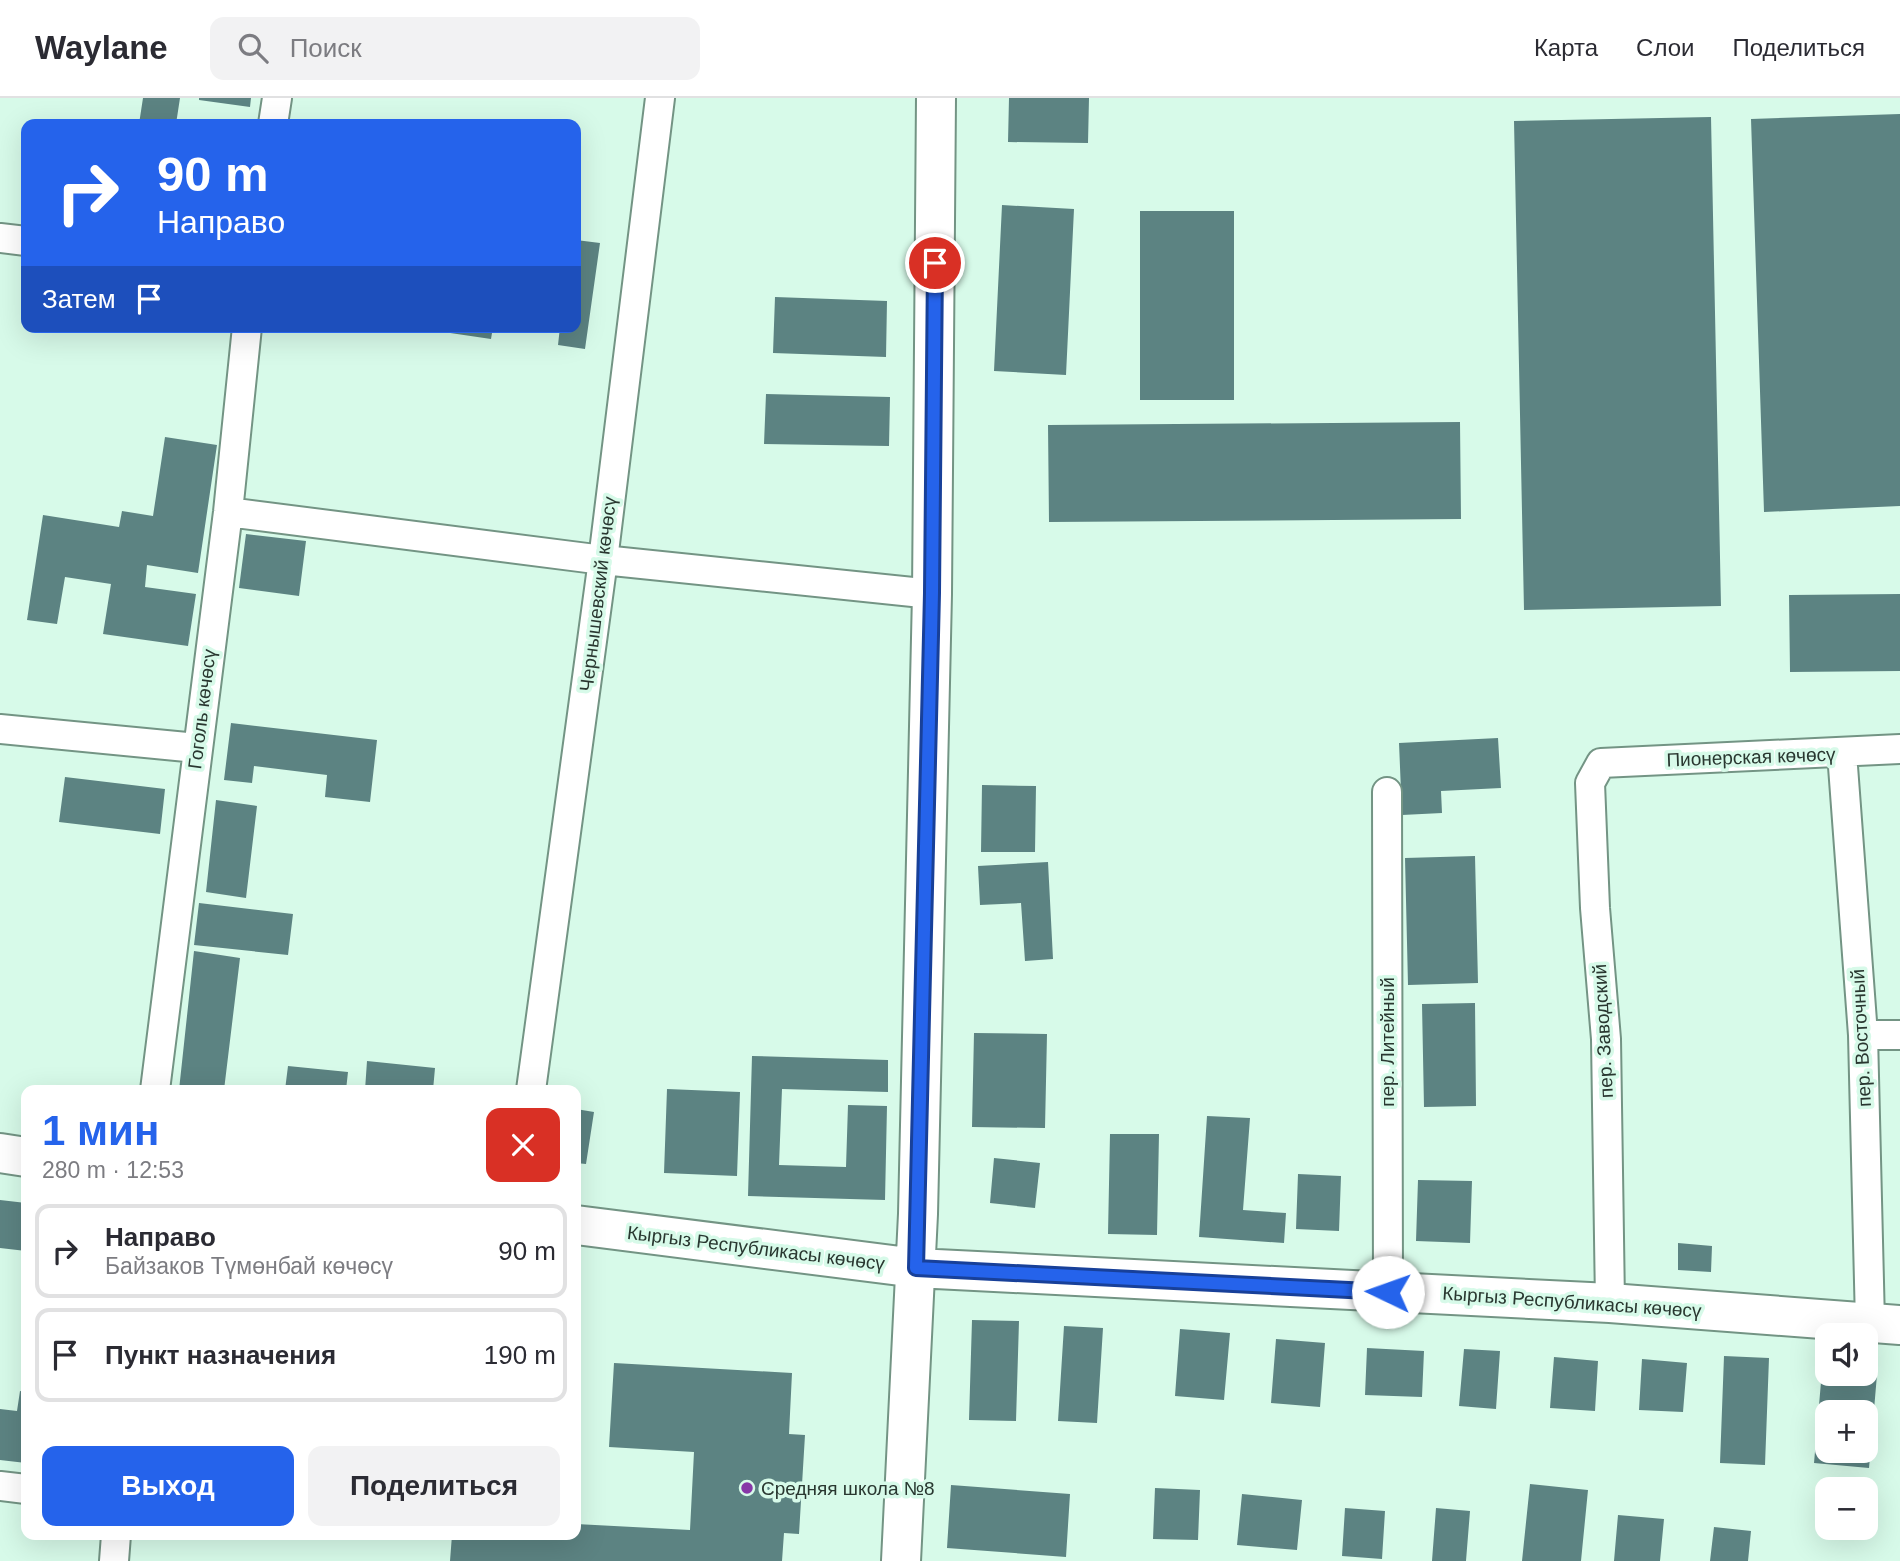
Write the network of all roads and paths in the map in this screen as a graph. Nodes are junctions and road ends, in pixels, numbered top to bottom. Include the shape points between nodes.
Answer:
1 (277, 98) edge
2 (660, 98) edge
3 (936, 98) edge
4 (274, 119) edge
5 (0, 238) edge
6 (21, 241) edge
7 (246, 333) edge
8 (228, 512) junction
9 (603, 560) junction
10 (932, 593) junction
11 (0, 729) edge
12 (197, 748) junction
13 (1900, 749) edge
14 (1842, 753) junction
15 (1601, 763) joint
16 (1387, 792) dead end
17 (1863, 1035) junction
18 (1900, 1035) edge
19 (156, 1085) edge
20 (532, 1085) edge
21 (0, 1153) edge
22 (21, 1156) edge
23 (581, 1226) edge
24 (916, 1268) junction
25 (1388, 1292) junction
26 (1610, 1303) junction
27 (1885, 1324) edge
28 (0, 1486) edge
29 (21, 1488) edge
30 (116, 1540) edge
31 (114, 1561) edge
32 (901, 1561) edge

1 - 4 street
2 - 9 street, Чернышевский көчөсү
3 - 10 main road
5 - 6 street
7 - 8 street, Гоголь көчөсү
8 - 9 street
8 - 12 street, Гоголь көчөсү
9 - 10 street
9 - 20 street, Чернышевский көчөсү
10 - 24 main road
11 - 12 street
12 - 19 street, Гоголь көчөсү
13 - 14 street, Пионерская көчөсү
14 - 15 street, Пионерская көчөсү
14 - 17 street, пер. Восточный
15 - 26 street, пер. Заводский via 1590,783 1606,1039
16 - 25 street, пер. Литейный
17 - 18 street
17 - 27 street, пер. Восточный
21 - 22 main road
23 - 24 main road, Кыргыз Республикасы көчөсү
24 - 25 main road, Кыргыз Республикасы көчөсү
24 - 32 main road
25 - 26 main road, Кыргыз Республикасы көчөсү
26 - 27 main road, Кыргыз Республикасы көчөсү
28 - 29 street
30 - 31 street

